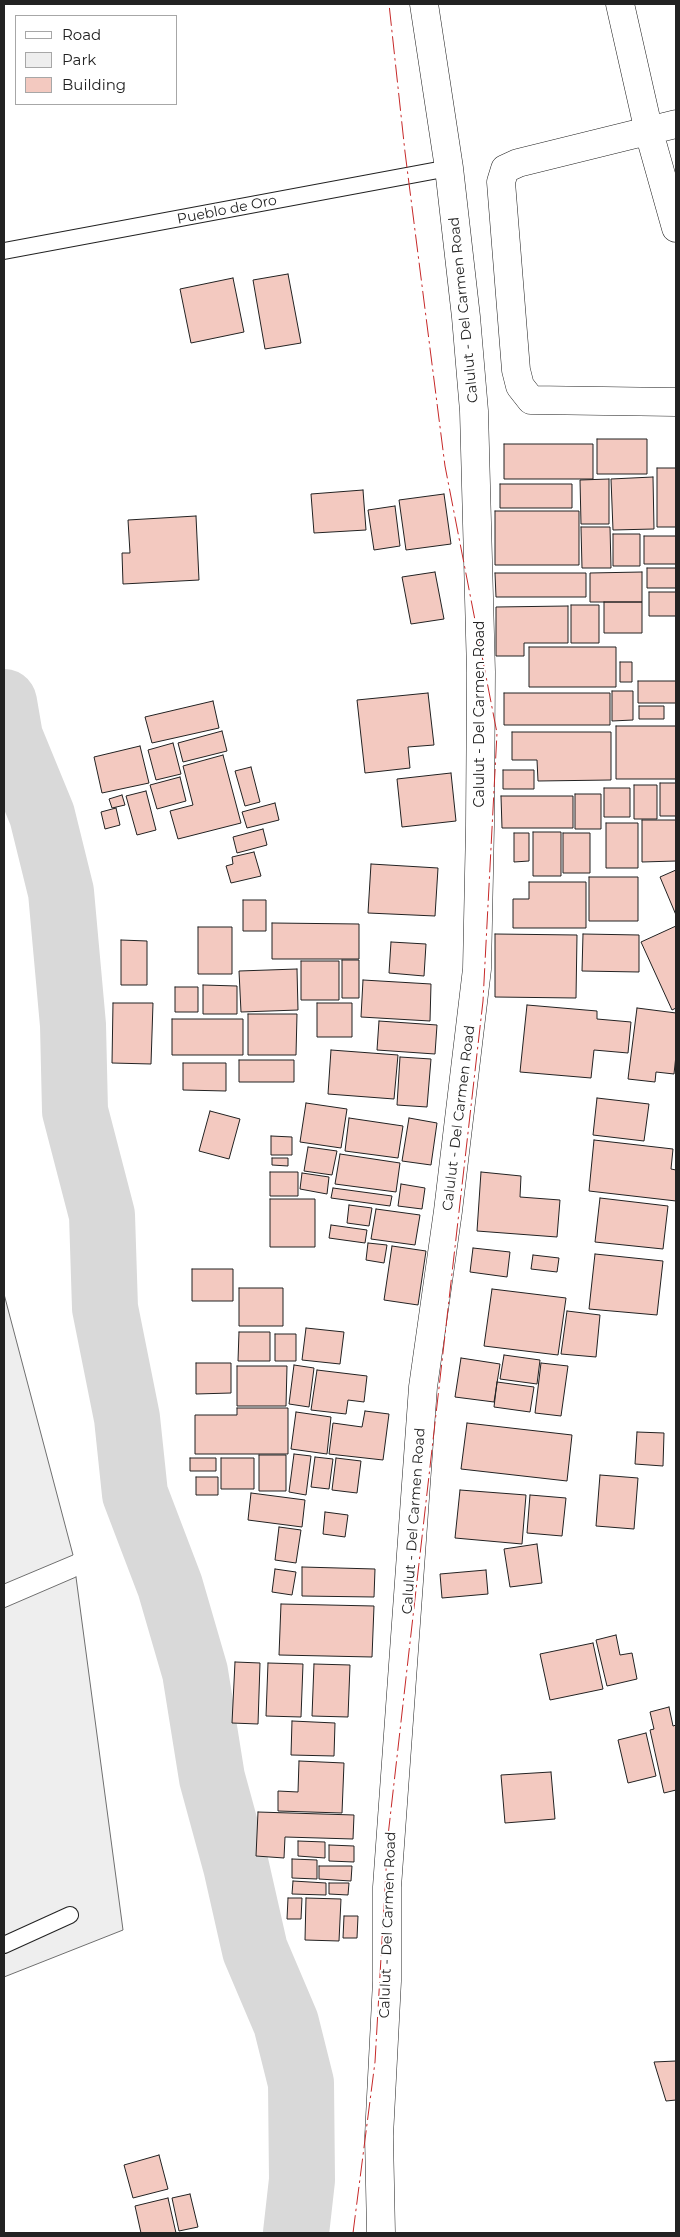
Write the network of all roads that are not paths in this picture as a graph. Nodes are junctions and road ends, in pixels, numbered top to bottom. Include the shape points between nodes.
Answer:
1 (424, 4) edge
2 (620, 4) edge
3 (676, 124) edge
4 (649, 132) junction
5 (449, 168) junction
6 (676, 228) edge
7 (4, 251) edge
8 (676, 402) edge
9 (70, 1915) dead end
10 (4, 1945) edge
11 (381, 2233) edge

1 - 5 main road, Calulut - Del Carmen Road
2 - 4 main road
3 - 4 main road
4 - 6 main road
4 - 8 main road via 518,163 506,169 501,182 516,370 520,386 531,400
5 - 7 lane, Pueblo de Oro
5 - 11 main road, Calulut - Del Carmen Road via 474,411 481,672 477,969 423,1387 387,1887 387,1981 380,2136
9 - 10 lane

